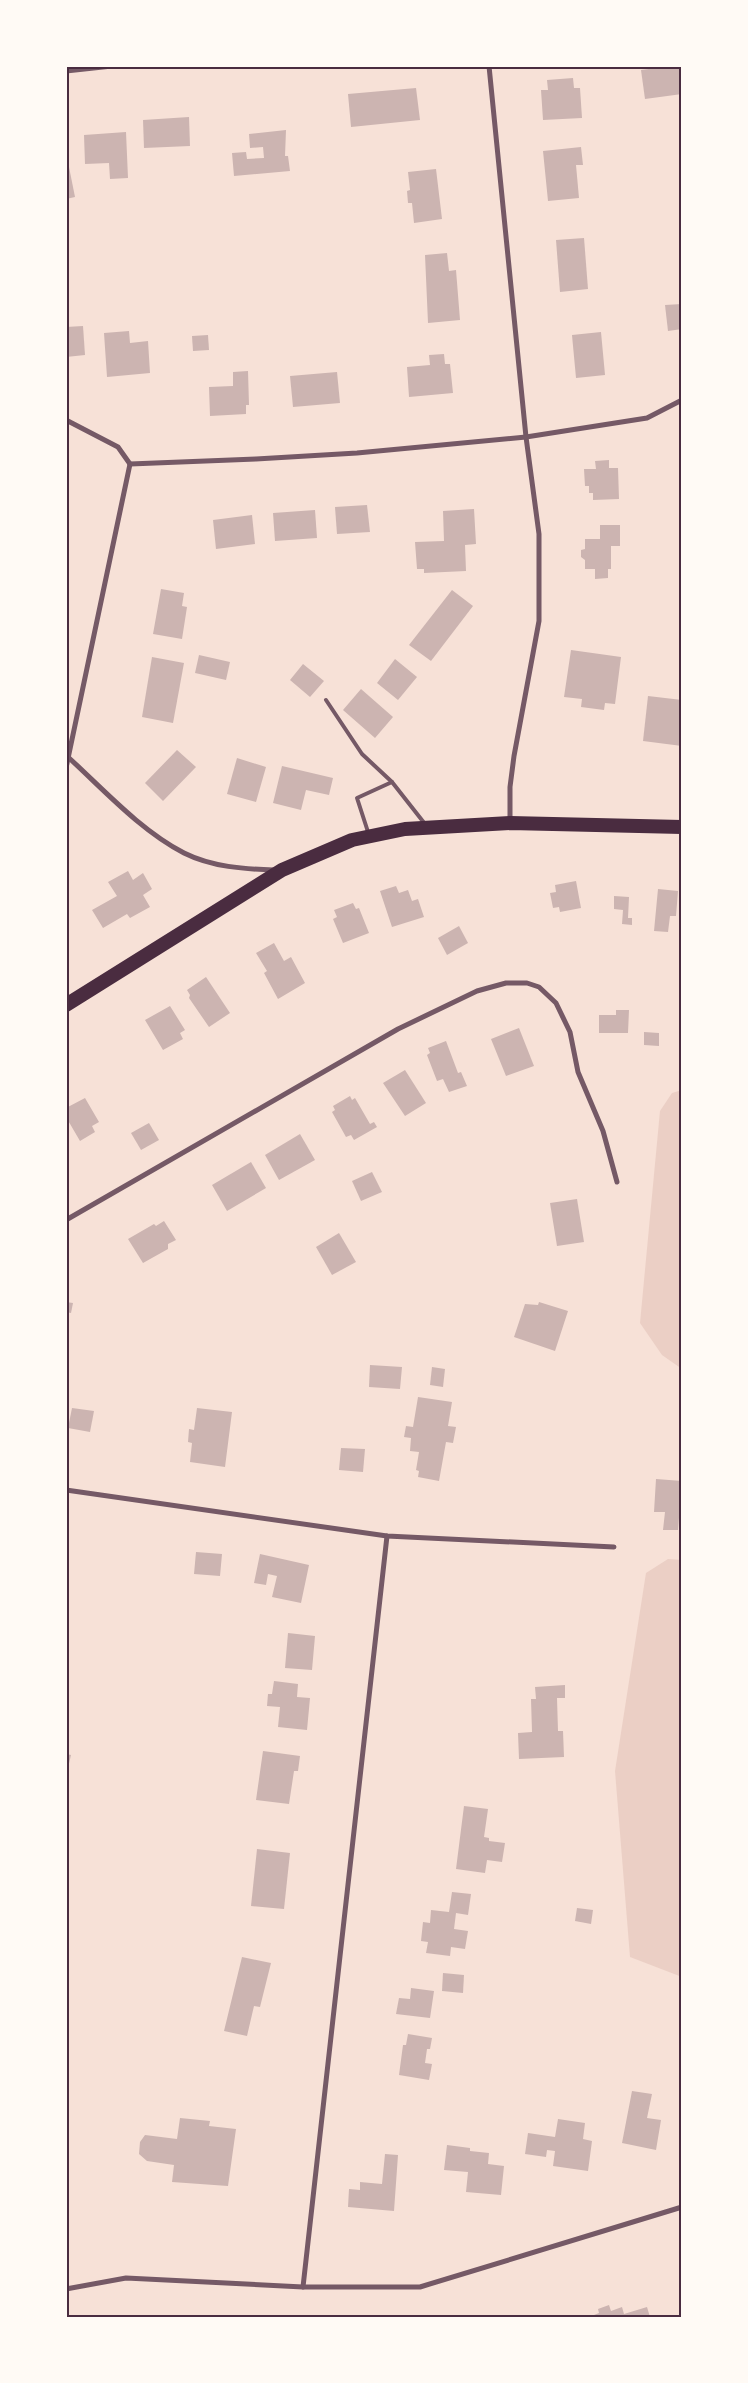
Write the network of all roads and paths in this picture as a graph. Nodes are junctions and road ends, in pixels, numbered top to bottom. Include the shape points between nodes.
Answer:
1 (112, 66) edge
2 (489, 66) edge
3 (66, 71) edge
4 (682, 400) edge
5 (66, 420) edge
6 (526, 437) junction
7 (130, 464) junction
8 (326, 700) dead end
9 (68, 758) junction
10 (66, 768) edge
11 (392, 782) junction
12 (510, 823) junction
13 (682, 827) edge
14 (428, 828) junction
15 (369, 837) junction
16 (282, 870) junction
17 (66, 1005) edge
18 (617, 1182) dead end
19 (66, 1220) edge
20 (66, 1490) edge
21 (387, 1536) junction
22 (614, 1546) dead end
23 (682, 2206) edge
24 (304, 2287) junction
25 (66, 2290) edge

1 - 3 street
2 - 6 street
4 - 6 street via 647,418
5 - 7 street via 118,447
6 - 7 street via 311,456
6 - 12 street via 539,534 538,621 514,756
7 - 9 street
8 - 11 lane via 362,754
9 - 10 street
9 - 16 street via 143,825 185,853 242,869
11 - 14 lane
11 - 15 lane via 357,798
12 - 13 highway
12 - 14 highway
14 - 15 highway
15 - 16 highway via 352,840
16 - 17 highway
18 - 19 street via 603,1131 575,1062 570,1032 556,1003 539,987 527,983 497,984 398,1029
20 - 21 street
21 - 22 street
21 - 24 street
23 - 24 street via 420,2287
24 - 25 street via 126,2278

